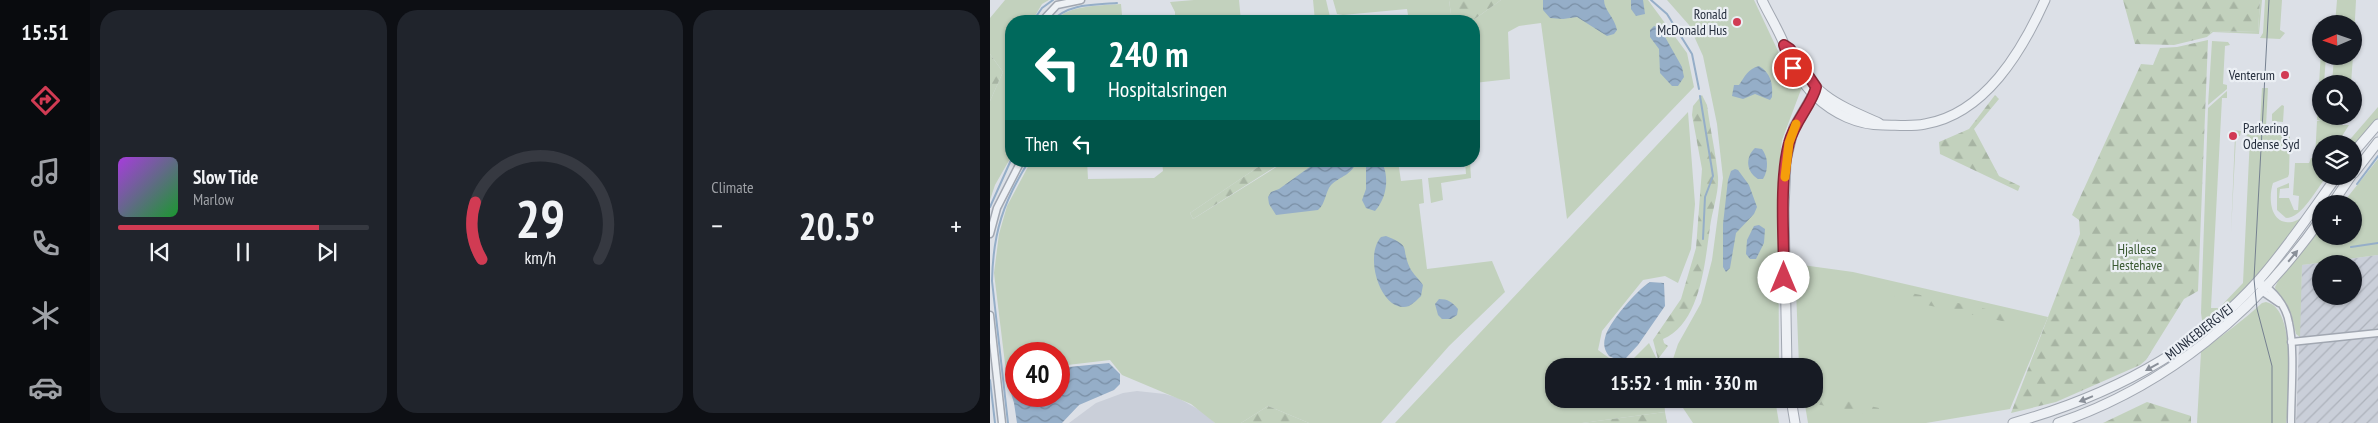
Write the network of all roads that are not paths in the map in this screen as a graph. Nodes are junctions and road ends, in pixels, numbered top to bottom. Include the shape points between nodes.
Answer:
1 (1081, 0) edge
2 (1762, 0) edge
3 (2045, 0) edge
4 (1048, 15) edge
5 (1814, 91) junction
6 (1844, 116) junction
7 (2378, 124) edge
8 (1884, 125) junction
9 (2378, 142) edge
10 (2362, 143) edge
11 (1786, 160) junction
12 (2362, 163) edge
13 (1018, 167) edge
14 (2330, 185) edge
15 (2312, 230) edge
16 (990, 234) edge
17 (2258, 281) junction
18 (2265, 289) junction
19 (990, 316) edge
20 (2378, 334) edge
21 (2291, 342) junction
22 (1787, 358) edge
23 (1792, 408) edge
24 (1002, 423) edge
25 (1795, 423) edge
26 (2013, 423) edge
27 (2058, 423) edge
28 (2291, 423) edge

1 - 4 street via 1057,6
2 - 5 street via 1793,68
3 - 8 street via 2012,59 1978,99 1939,121 1906,126
5 - 6 street
5 - 8 street via 1841,107
5 - 11 street via 1794,127
6 - 8 street via 1864,124
6 - 11 street via 1820,106 1806,111
7 - 10 street
9 - 12 street
11 - 22 street
13 - 16 street via 997,208
14 - 17 street, MUNKEBJERGVEJ
18 -> 15 street, MUNKEBJERGVEJ
17 - 18 street
17 -> 26 street, MUNKEBJERGVEJ via 2213,324 2165,360 2089,398
18 - 21 street via 2281,305 2290,324
18 - 27 street, MUNKEBJERGVEJ via 2235,319 2186,358 2137,389
19 - 24 street
20 - 21 street
21 - 28 street
23 - 25 street

